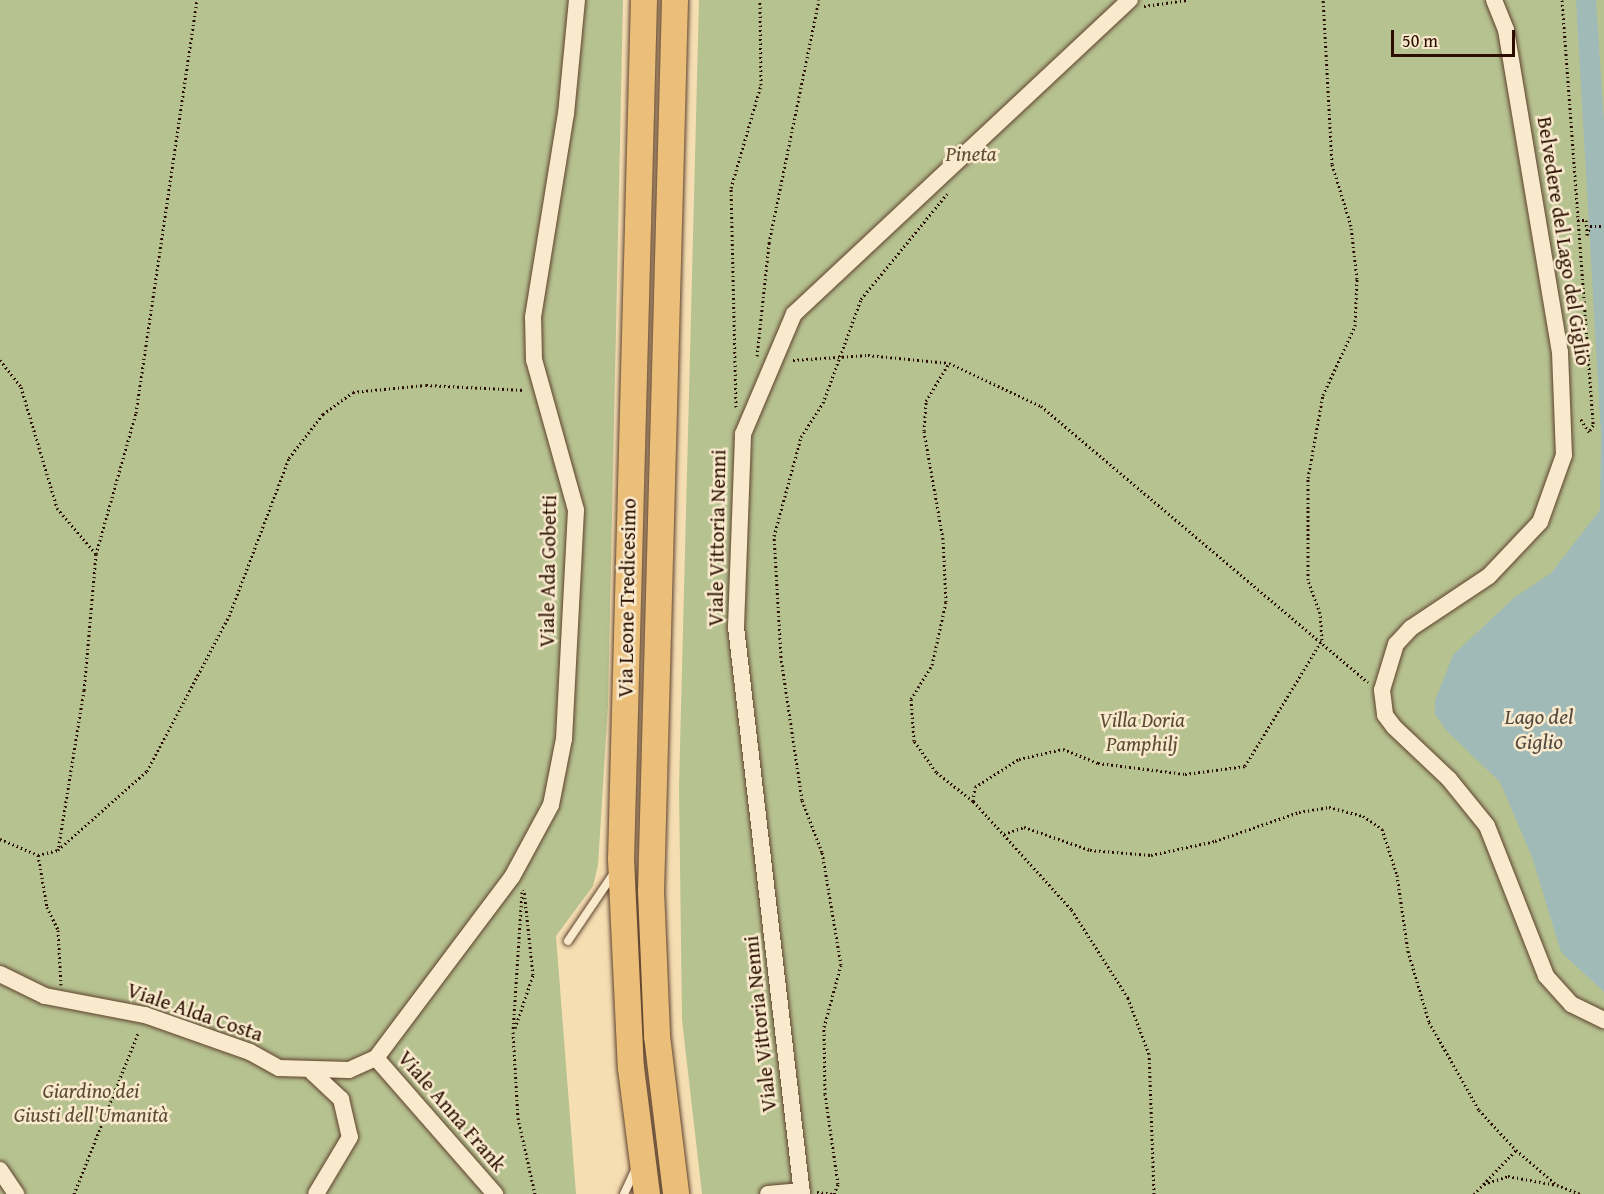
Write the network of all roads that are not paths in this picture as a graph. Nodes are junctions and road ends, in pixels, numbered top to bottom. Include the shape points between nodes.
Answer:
1 (577, 0) edge
2 (644, 0) edge
3 (675, 0) edge
4 (1494, 0) edge
5 (1127, 4) edge
6 (621, 859) junction
7 (568, 941) dead end
8 (0, 974) edge
9 (1604, 1020) edge
10 (376, 1058) junction
11 (312, 1072) junction
12 (641, 1157) junction
13 (0, 1170) edge
14 (802, 1193) edge
15 (16, 1194) edge
16 (316, 1194) edge
17 (495, 1194) edge
18 (624, 1194) edge
19 (648, 1194) edge
20 (676, 1194) edge
21 (768, 1194) edge

1 - 10 street, Viale Ada Gobetti via 566,114 533,317 542,391 570,476 576,510 558,779 520,864
2 - 6 main road, Via Leone Tredicesimo
3 - 20 main road, Via Leone Tredicesimo via 651,891 657,1036
4 - 9 street, Belvedere del Lago del Giglio via 1506,30 1521,113 1567,420 1564,455 1540,522 1489,576 1411,628 1396,644 1382,690 1385,715 1394,727 1449,778 1487,826 1546,976 1571,1004
5 - 14 street, Viale Vittoria Nenni via 794,314 763,368 743,434 736,627
6 - 7 lane
6 - 12 main road, Via Leone Tredicesimo via 625,985
8 - 11 street, Viale Alda Costa via 62,998 145,1016 250,1052 279,1068
10 - 11 street, Viale Alda Costa via 350,1070
10 - 17 street, Viale Anna Frank
11 - 16 street via 341,1099 350,1137
12 - 18 lane
12 - 19 main road, Via Leone Tredicesimo
13 - 15 street
14 - 21 street

